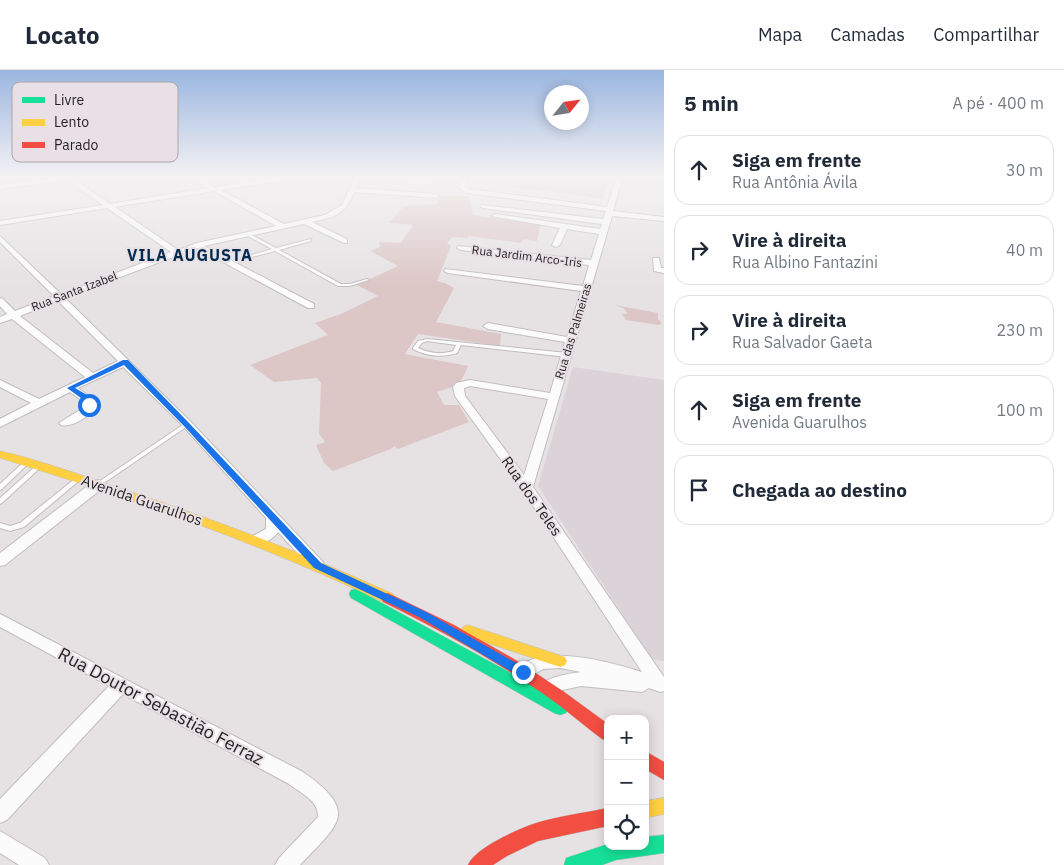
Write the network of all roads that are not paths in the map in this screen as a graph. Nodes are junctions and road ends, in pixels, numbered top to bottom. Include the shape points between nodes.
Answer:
1 (64, 213) edge
2 (120, 213) edge
3 (258, 213) edge
4 (334, 213) edge
5 (550, 213) edge
6 (578, 213) edge
7 (609, 213) edge
8 (495, 216) dead end
9 (607, 219) junction
10 (664, 219) edge
11 (306, 222) junction
12 (0, 223) edge
13 (564, 226) junction
14 (284, 227) junction
15 (247, 234) junction
16 (0, 238) edge
17 (310, 240) dead end
18 (344, 241) dead end
19 (197, 245) junction
20 (556, 245) dead end
21 (460, 248) dead end
22 (275, 250) junction
23 (176, 252) junction
24 (242, 259) dead end
25 (656, 260) dead end
26 (593, 263) junction
27 (448, 271) dead end
28 (664, 271) edge
29 (367, 280) dead end
30 (585, 289) junction
31 (60, 296) junction
32 (0, 301) edge
33 (311, 306) dead end
34 (13, 315) junction
35 (0, 320) edge
36 (488, 326) dead end
37 (570, 340) junction
38 (459, 344) junction
39 (566, 355) junction
40 (125, 362) junction
41 (92, 377) junction
42 (0, 383) edge
43 (70, 388) junction
44 (553, 397) junction
45 (39, 403) junction
46 (65, 423) dead end
47 (0, 424) edge
48 (187, 424) junction
49 (0, 454) edge
50 (27, 462) junction
51 (39, 466) junction
52 (79, 478) junction
53 (99, 484) junction
54 (527, 487) junction
55 (0, 488) edge
56 (0, 502) edge
57 (273, 518) junction
58 (0, 525) edge
59 (256, 540) junction
60 (282, 551) junction
61 (0, 561) edge
62 (318, 566) junction
63 (422, 614) junction
64 (0, 620) edge
65 (560, 661) junction
66 (519, 678) junction
67 (662, 685) edge
68 (120, 686) junction
69 (544, 693) junction
70 (603, 730) edge
71 (646, 760) edge
72 (664, 772) edge
73 (664, 806) edge
74 (649, 809) edge
75 (0, 813) edge
76 (604, 818) edge
77 (0, 841) edge
78 (664, 844) edge
79 (38, 865) edge
80 (286, 865) edge
81 (477, 865) edge
82 (573, 865) edge

1 - 12 street
2 - 23 street
3 - 14 street
4 - 11 street, Rua Santa Izabel
5 - 9 street
6 - 9 street
7 - 9 street, Rua das Palmeiras
8 - 13 street
9 - 10 street
9 - 13 street
9 - 26 street, Rua das Palmeiras
11 - 14 street, Rua Santa Izabel
11 - 18 street
13 - 20 street
14 - 15 street, Rua Santa Izabel
15 - 19 street, Rua Santa Izabel
15 - 22 lane
16 - 31 street
17 - 22 lane
19 - 23 street, Rua Santa Izabel
19 - 33 street
21 - 26 street, Rua Jardim Arco-Iris
22 - 24 lane
22 - 29 lane via 340,285
23 - 31 street, Rua Santa Izabel
25 - 28 street via 656,268
26 - 30 street, Rua das Palmeiras
27 - 30 street
30 - 37 street, Rua das Palmeiras
31 - 34 street, Rua Santa Izabel
31 - 40 street
32 - 34 street
34 - 35 street, Rua Santa Izabel
34 - 41 street
36 - 37 street
37 - 39 street, Rua das Palmeiras
38 - 38 lane via 427,340 415,348 446,355 455,352
38 - 39 lane
39 - 44 street, Rua das Palmeiras
40 - 41 street
40 - 48 street
41 - 43 street
42 - 45 street
43 - 45 street
43 - 46 street via 84,397 89,408
44 - 54 street, Rua das Palmeiras
44 - 54 street, Rua dos Teles via 470,383 458,388 460,396
45 - 47 street
48 - 53 lane
48 - 57 street
49 - 50 main road, Avenida Guarulhos
50 - 51 main road, Avenida Guarulhos
50 - 55 lane
51 - 52 main road, Avenida Guarulhos
51 - 56 lane
52 - 53 main road, Avenida Guarulhos
52 - 58 lane via 22,525 10,529
53 - 59 main road, Avenida Guarulhos
53 - 61 street
54 - 67 street, Rua dos Teles
57 - 59 street via 272,531
57 - 62 street
59 - 60 main road, Avenida Guarulhos
60 - 62 main road, Avenida Guarulhos
60 - 66 main road, Avenida Guarulhos
62 - 63 main road, Avenida Guarulhos
63 - 65 main road
63 - 66 main road, Avenida Guarulhos
64 - 68 street, Rua Doutor Sebastião Ferraz
65 - 66 street via 540,663
65 - 67 street
66 - 69 main road, Avenida Guarulhos
67 - 69 street via 576,678 560,682
68 - 75 street
68 - 80 street, Rua Doutor Sebastião Ferraz via 296,778 319,795 330,813 327,822
69 - 70 main road, Avenida Guarulhos
71 - 72 main road
73 - 74 main road
76 - 81 main road via 536,832 500,849
77 - 79 street
78 - 82 main road via 616,851

